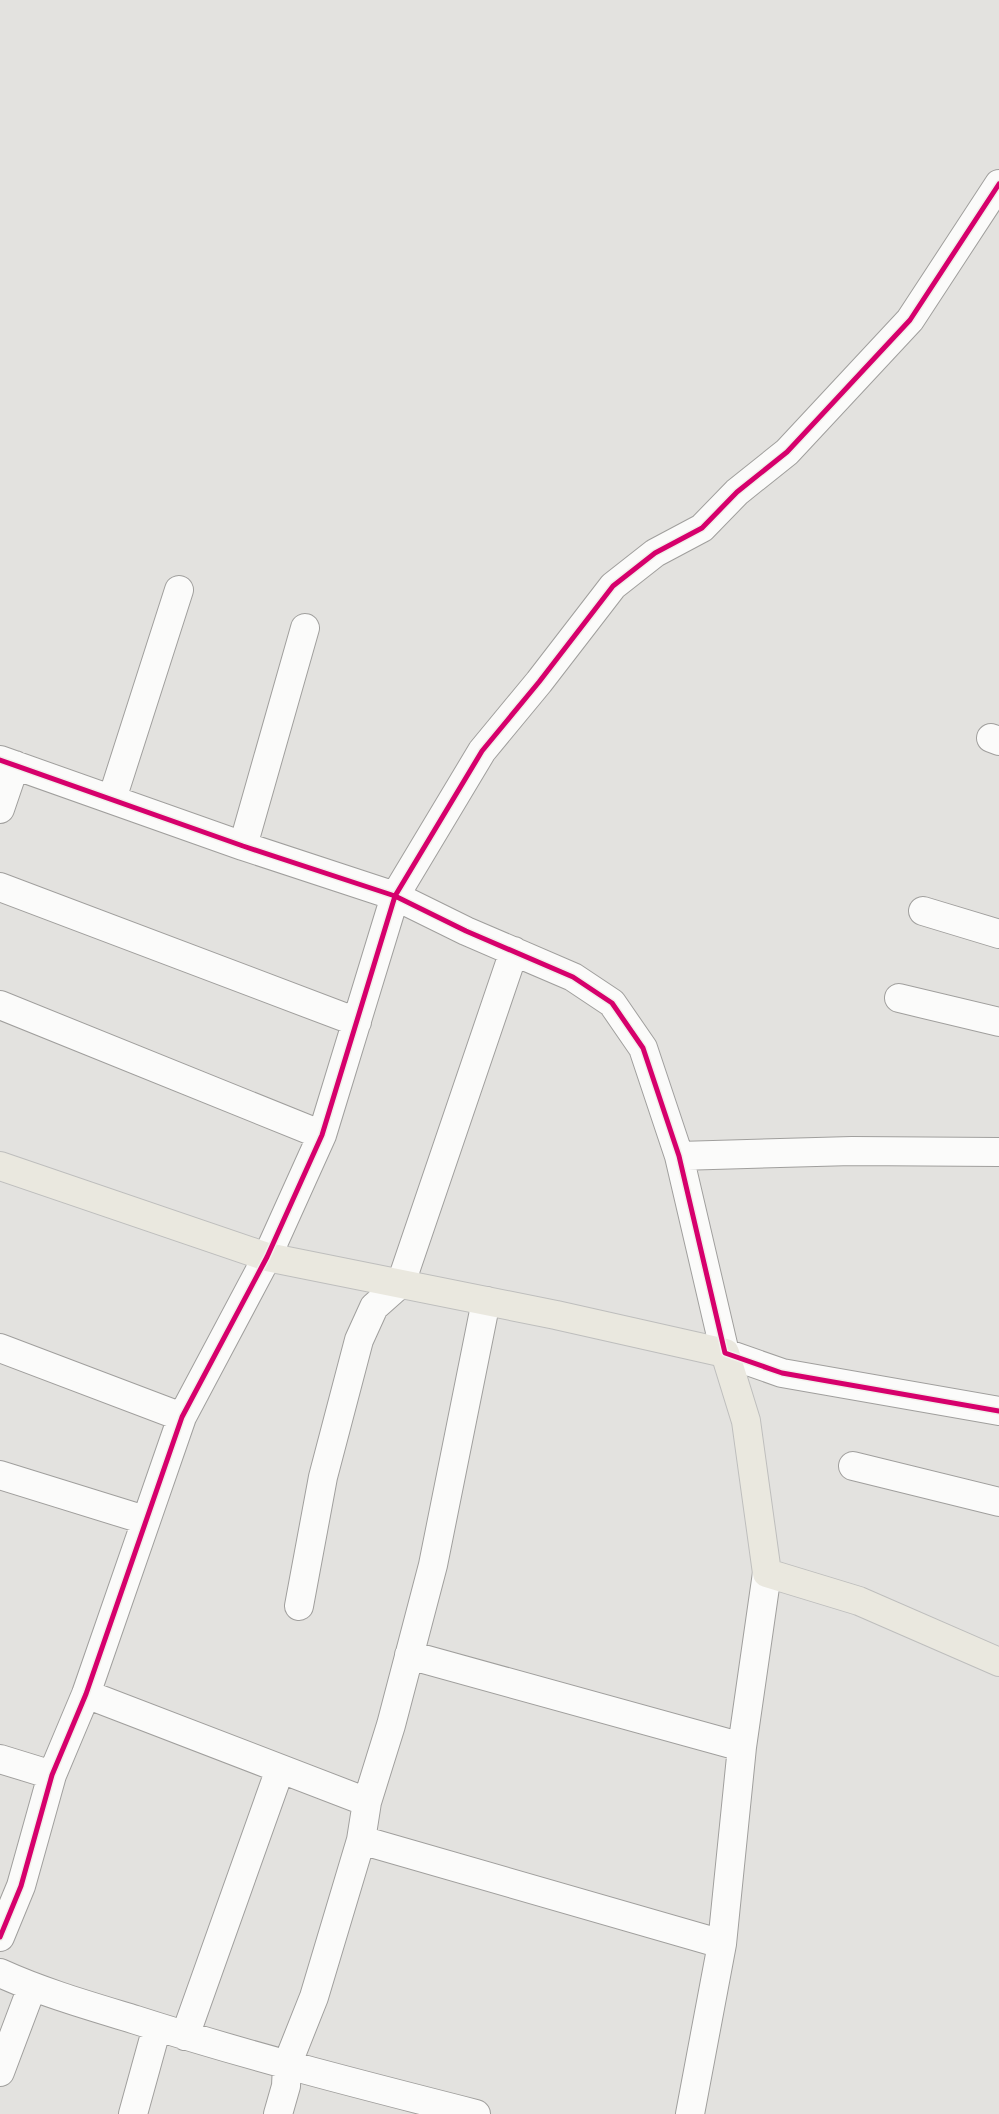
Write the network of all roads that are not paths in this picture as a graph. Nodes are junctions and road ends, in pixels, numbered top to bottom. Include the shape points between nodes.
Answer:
1 (999, 184) edge
2 (179, 590) dead end
3 (305, 628) dead end
4 (8, 762) edge
5 (112, 799) junction
6 (0, 809) edge
7 (243, 846) junction
8 (0, 886) edge
9 (395, 896) junction
10 (923, 911) dead end
11 (999, 934) edge
12 (514, 951) junction
13 (899, 998) dead end
14 (0, 1006) edge
15 (357, 1022) junction
16 (999, 1022) edge
17 (322, 1135) junction
18 (999, 1152) edge
19 (679, 1156) junction
20 (0, 1166) edge
21 (267, 1257) junction
22 (401, 1282) junction
23 (486, 1301) junction
24 (0, 1348) edge
25 (725, 1353) junction
26 (999, 1411) edge
27 (182, 1417) junction
28 (853, 1466) dead end
29 (0, 1475) edge
30 (999, 1502) edge
31 (145, 1520) junction
32 (767, 1573) junction
33 (300, 1606) dead end
34 (409, 1655) junction
35 (999, 1662) edge
36 (86, 1694) junction
37 (742, 1747) junction
38 (0, 1759) edge
39 (280, 1769) junction
40 (52, 1775) junction
41 (367, 1802) junction
42 (361, 1840) junction
43 (10, 1883) edge
44 (0, 1937) edge
45 (722, 1944) junction
46 (0, 1973) edge
47 (32, 1987) junction
48 (157, 2027) junction
49 (185, 2036) junction
50 (287, 2066) junction
51 (0, 2072) edge
52 (133, 2114) edge
53 (278, 2114) edge
54 (476, 2114) edge
55 (690, 2114) edge

1 - 9 street via 910,320 787,452 737,492 702,528 655,553 613,586 482,751
2 - 5 street
3 - 7 street
4 - 5 street
4 - 6 street
5 - 7 street
7 - 9 street
8 - 15 street
9 - 12 street
9 - 15 street
10 - 11 street
12 - 19 street via 573,977 612,1003 643,1048
12 - 22 street
13 - 16 street
14 - 17 street
15 - 17 street
17 - 21 street
18 - 19 street via 852,1151
19 - 25 street
20 - 21 main road
21 - 22 main road
21 - 27 street
22 - 23 main road
22 - 33 street via 374,1307 359,1340 323,1477
23 - 25 main road
23 - 34 street via 433,1565
24 - 27 street
25 - 26 street via 782,1373
25 - 32 main road via 746,1421
27 - 31 street
28 - 30 street
29 - 31 street
31 - 36 street
32 - 35 main road via 859,1601
32 - 37 street
34 - 37 street
34 - 41 street
36 - 39 street
36 - 40 street
37 - 45 street
38 - 40 street
39 - 41 street
39 - 49 street
40 - 43 street
41 - 42 street
42 - 45 street
42 - 50 street via 314,1997
43 - 44 street
45 - 55 street
46 - 47 street
47 - 48 street
47 - 51 street
48 - 49 street
48 - 52 street
49 - 50 street
50 - 53 street via 286,2086
50 - 54 street

